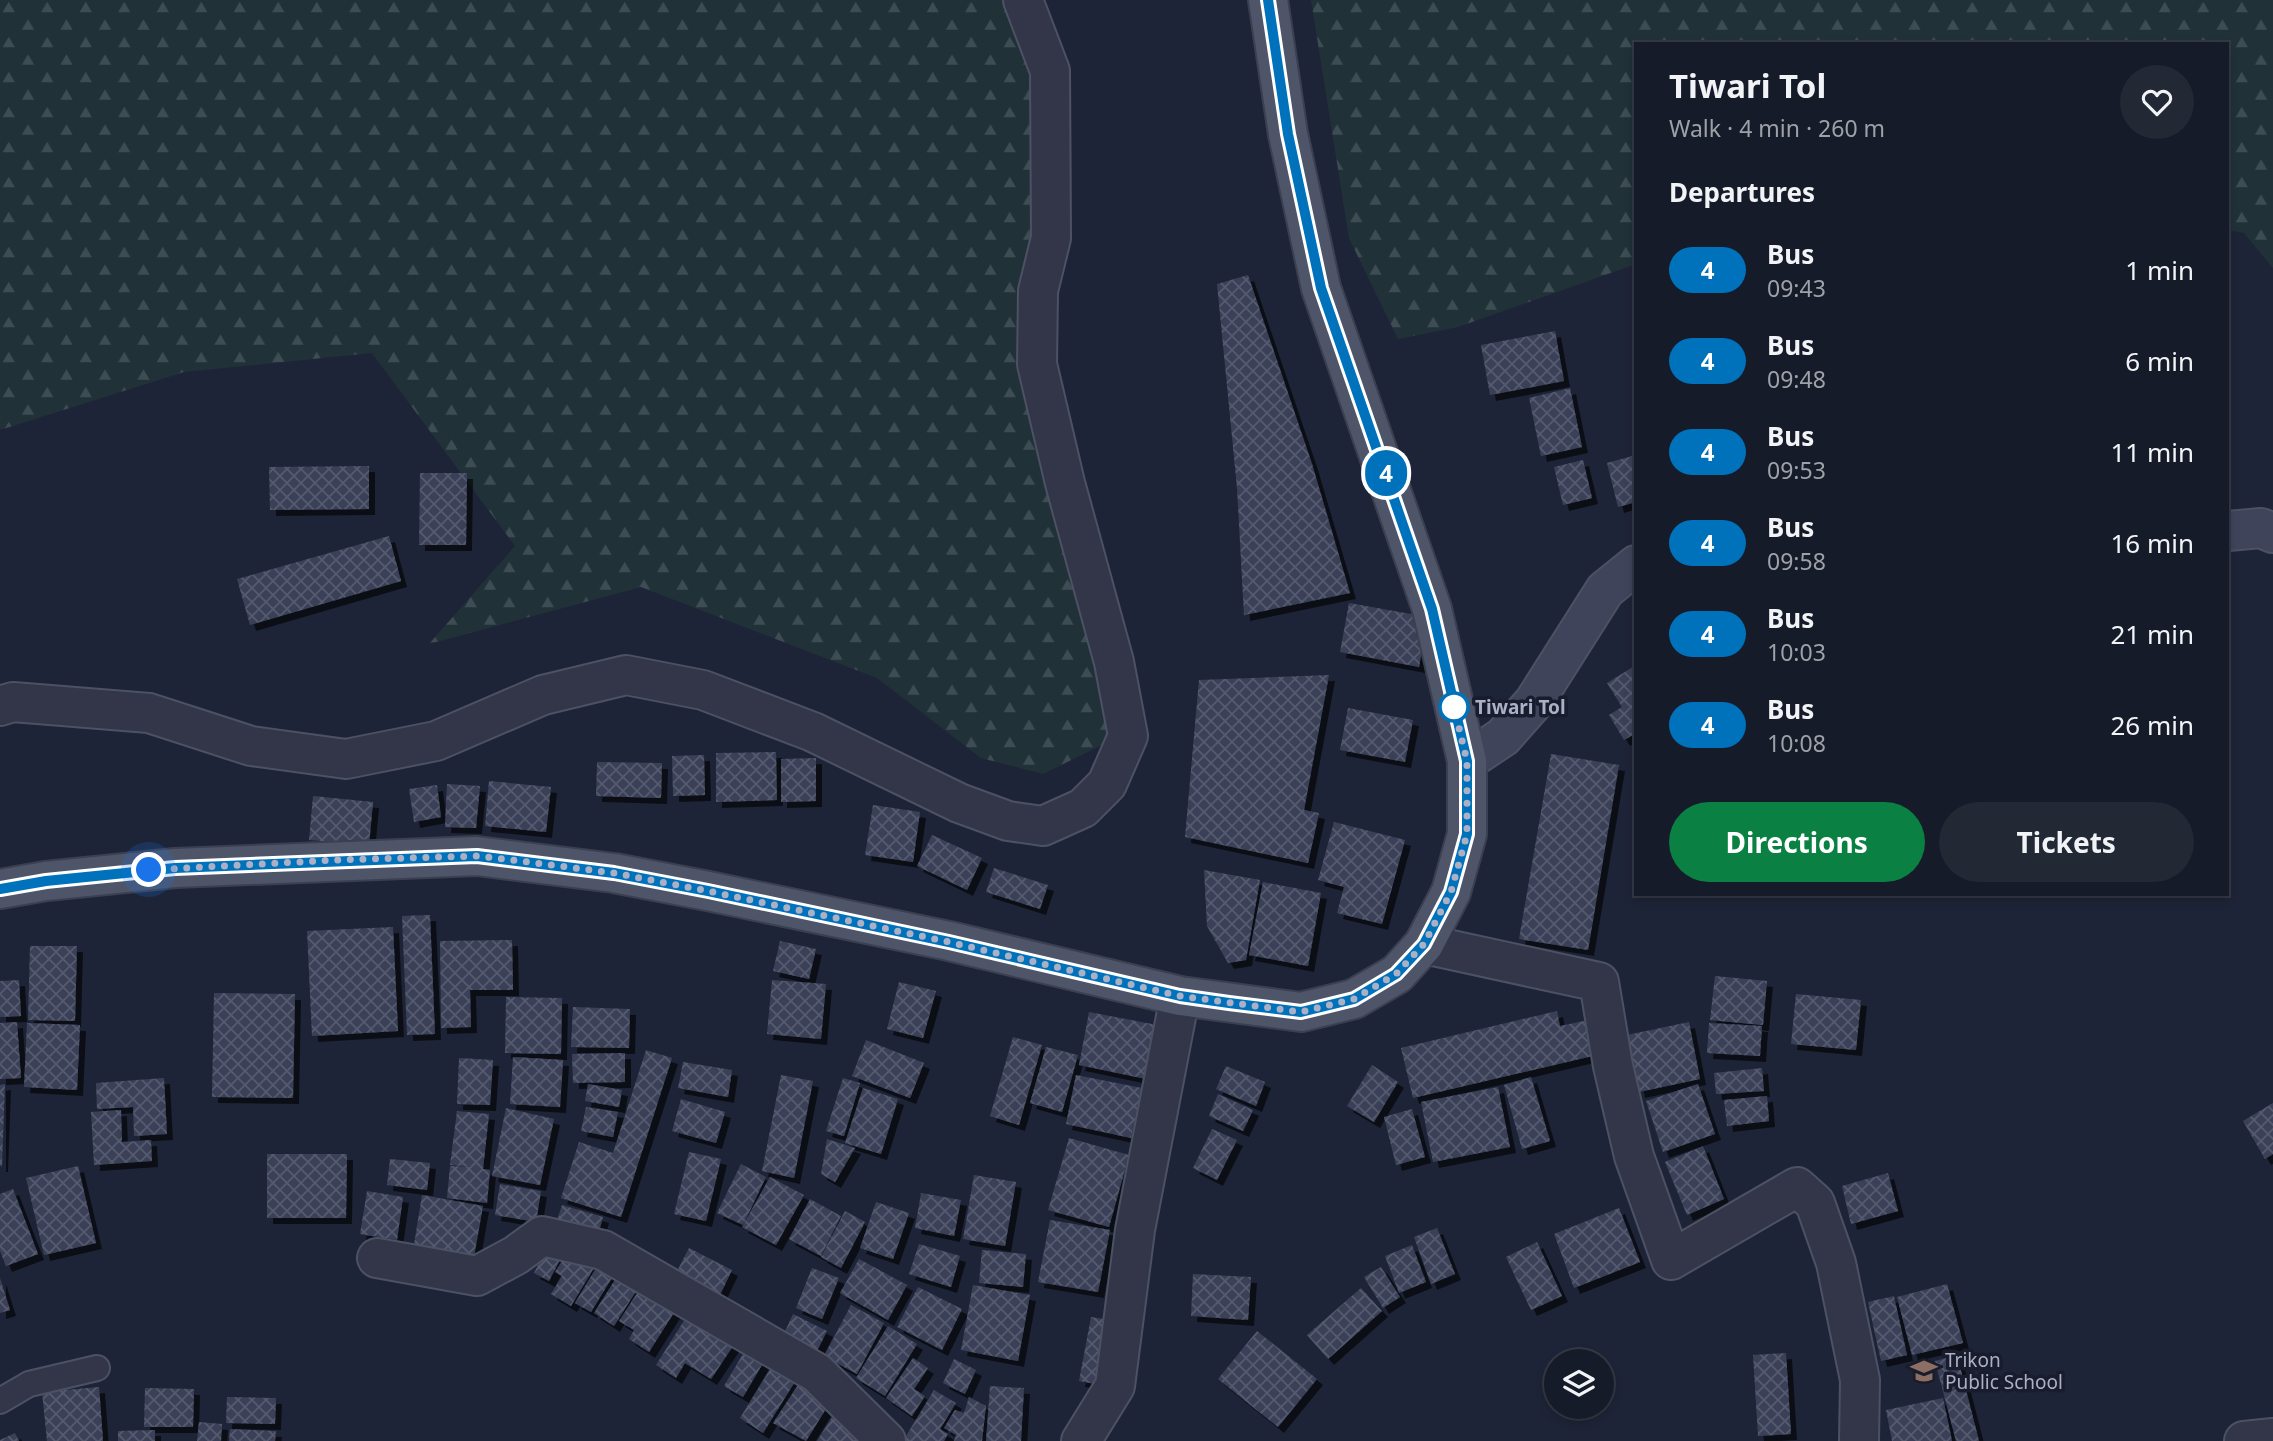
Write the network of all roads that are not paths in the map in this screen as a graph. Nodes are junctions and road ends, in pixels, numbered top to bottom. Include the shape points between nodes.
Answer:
1 (1023, 0) edge
2 (1268, 0) edge
3 (2229, 531) edge
4 (2273, 534) edge
5 (1634, 567) edge
6 (0, 706) edge
7 (1467, 761) junction
8 (0, 890) edge
9 (1424, 944) junction
10 (1180, 996) junction
11 (377, 1258) dead end
12 (97, 1368) dead end
13 (0, 1401) edge
14 (2273, 1438) edge
15 (886, 1441) edge
16 (1081, 1441) edge
17 (1859, 1441) edge
18 (2244, 1441) edge

1 - 6 street via 1050,71 1051,238 1038,291 1037,364 1114,662 1128,736 1107,784 1083,808 1043,826 1008,821 959,803 813,732 703,690 626,675 543,695 436,741 346,759 251,746 149,713 13,702
2 - 7 main road via 1288,134 1321,288 1432,609
3 - 4 street via 2261,528
5 - 7 street via 1605,590 1534,702 1503,737
7 - 9 main road via 1467,834 1451,892
8 - 10 main road via 175,868 477,856 614,873 708,891
9 - 10 main road via 1396,974 1354,999 1301,1012
9 - 17 street via 1599,982 1634,1156 1671,1260 1797,1187 1815,1203 1836,1263 1860,1380
10 - 16 street via 1135,1230 1115,1386
11 - 15 street via 477,1276 542,1236 603,1250 817,1373
12 - 13 lane via 29,1384
14 - 18 street

